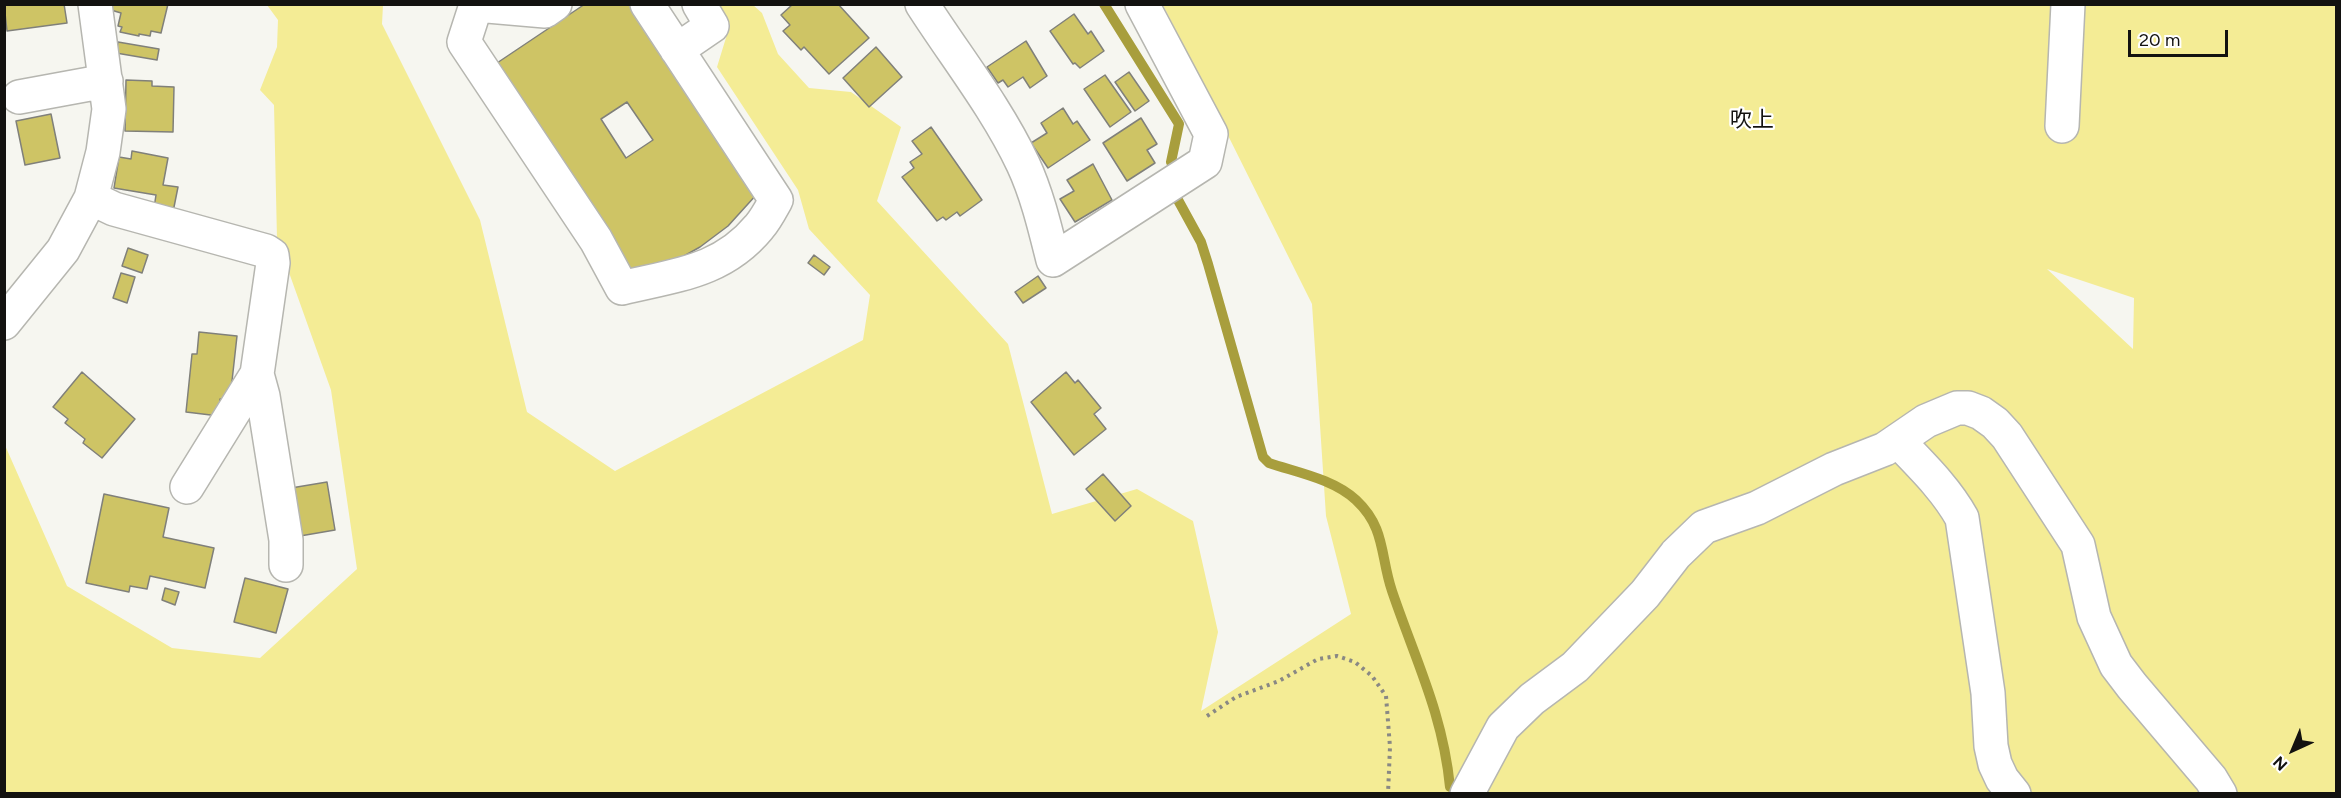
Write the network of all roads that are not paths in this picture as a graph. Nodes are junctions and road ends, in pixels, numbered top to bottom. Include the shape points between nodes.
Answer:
1 (95, 4) edge
2 (555, 4) edge
3 (647, 4) edge
4 (699, 4) edge
5 (922, 4) edge
6 (1143, 4) edge
7 (2068, 4) edge
8 (475, 5) edge
9 (677, 50) junction
10 (106, 81) junction
11 (19, 97) dead end
12 (2062, 126) dead end
13 (90, 198) junction
14 (4, 323) edge
15 (257, 374) junction
16 (1898, 441) junction
17 (187, 487) dead end
18 (286, 565) dead end
19 (1467, 794) edge
20 (2014, 794) edge
21 (2220, 794) edge

1 - 10 street
2 - 8 street via 545,11
3 - 9 street
4 - 9 street via 712,26
5 - 6 street via 1004,128 1024,166 1053,260 1205,162 1211,134
7 - 12 street
8 - 9 street via 464,42 596,240 622,288 708,267 732,254 760,227 776,200
10 - 11 street
10 - 13 street via 109,109 103,152
13 - 14 street via 63,250
13 - 15 street via 114,209 272,255
15 - 17 street
15 - 18 street via 285,529
16 - 19 street via 1756,508 1704,527 1575,667 1503,727
16 - 20 street via 1940,485 1962,518 1988,693 1991,746 2002,779
16 - 21 street via 1926,421 1957,408 1982,413 2001,429 2078,545 2094,617 2116,665

